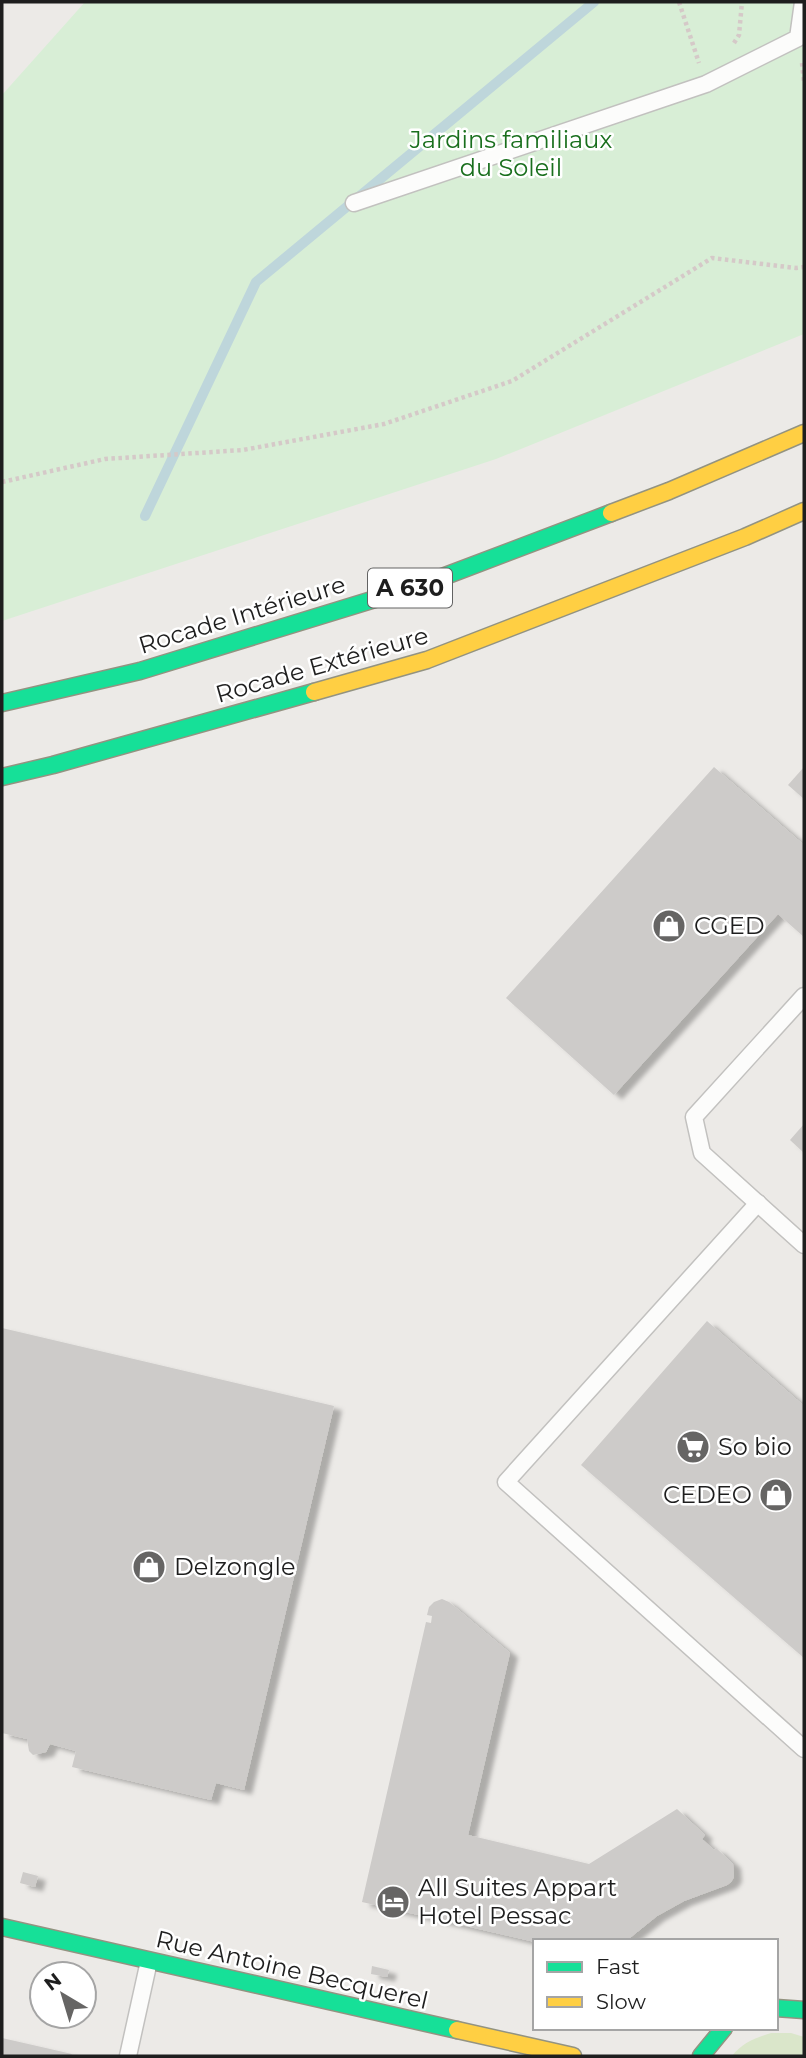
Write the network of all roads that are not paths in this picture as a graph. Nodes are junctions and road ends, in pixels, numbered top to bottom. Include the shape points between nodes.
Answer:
1 (803, 2) edge
2 (354, 203) dead end
3 (804, 433) edge
4 (804, 510) edge
5 (2, 703) edge
6 (53, 765) junction
7 (2, 777) edge
8 (2, 786) edge
9 (804, 996) edge
10 (758, 1203) junction
11 (804, 1245) edge
12 (804, 1749) edge
13 (2, 1927) edge
14 (149, 1961) junction
15 (778, 2008) edge
16 (804, 2010) edge
17 (722, 2030) edge
18 (128, 2056) edge
19 (573, 2056) edge
20 (701, 2056) edge

1 - 2 lane via 798,38 706,84
3 - 5 main road, Rocade Intérieure / A 630 via 670,491 424,584 140,671
4 - 6 main road, Rocade Extérieure via 427,660
6 - 7 main road, Rocade Extérieure
6 - 8 main road
9 - 10 lane via 694,1117 702,1153
10 - 11 lane
10 - 12 lane via 506,1482
13 - 14 main road, Rue Antoine Becquerel
14 - 18 lane
14 - 19 main road, Rue Antoine Becquerel
15 - 16 main road
17 - 20 main road

